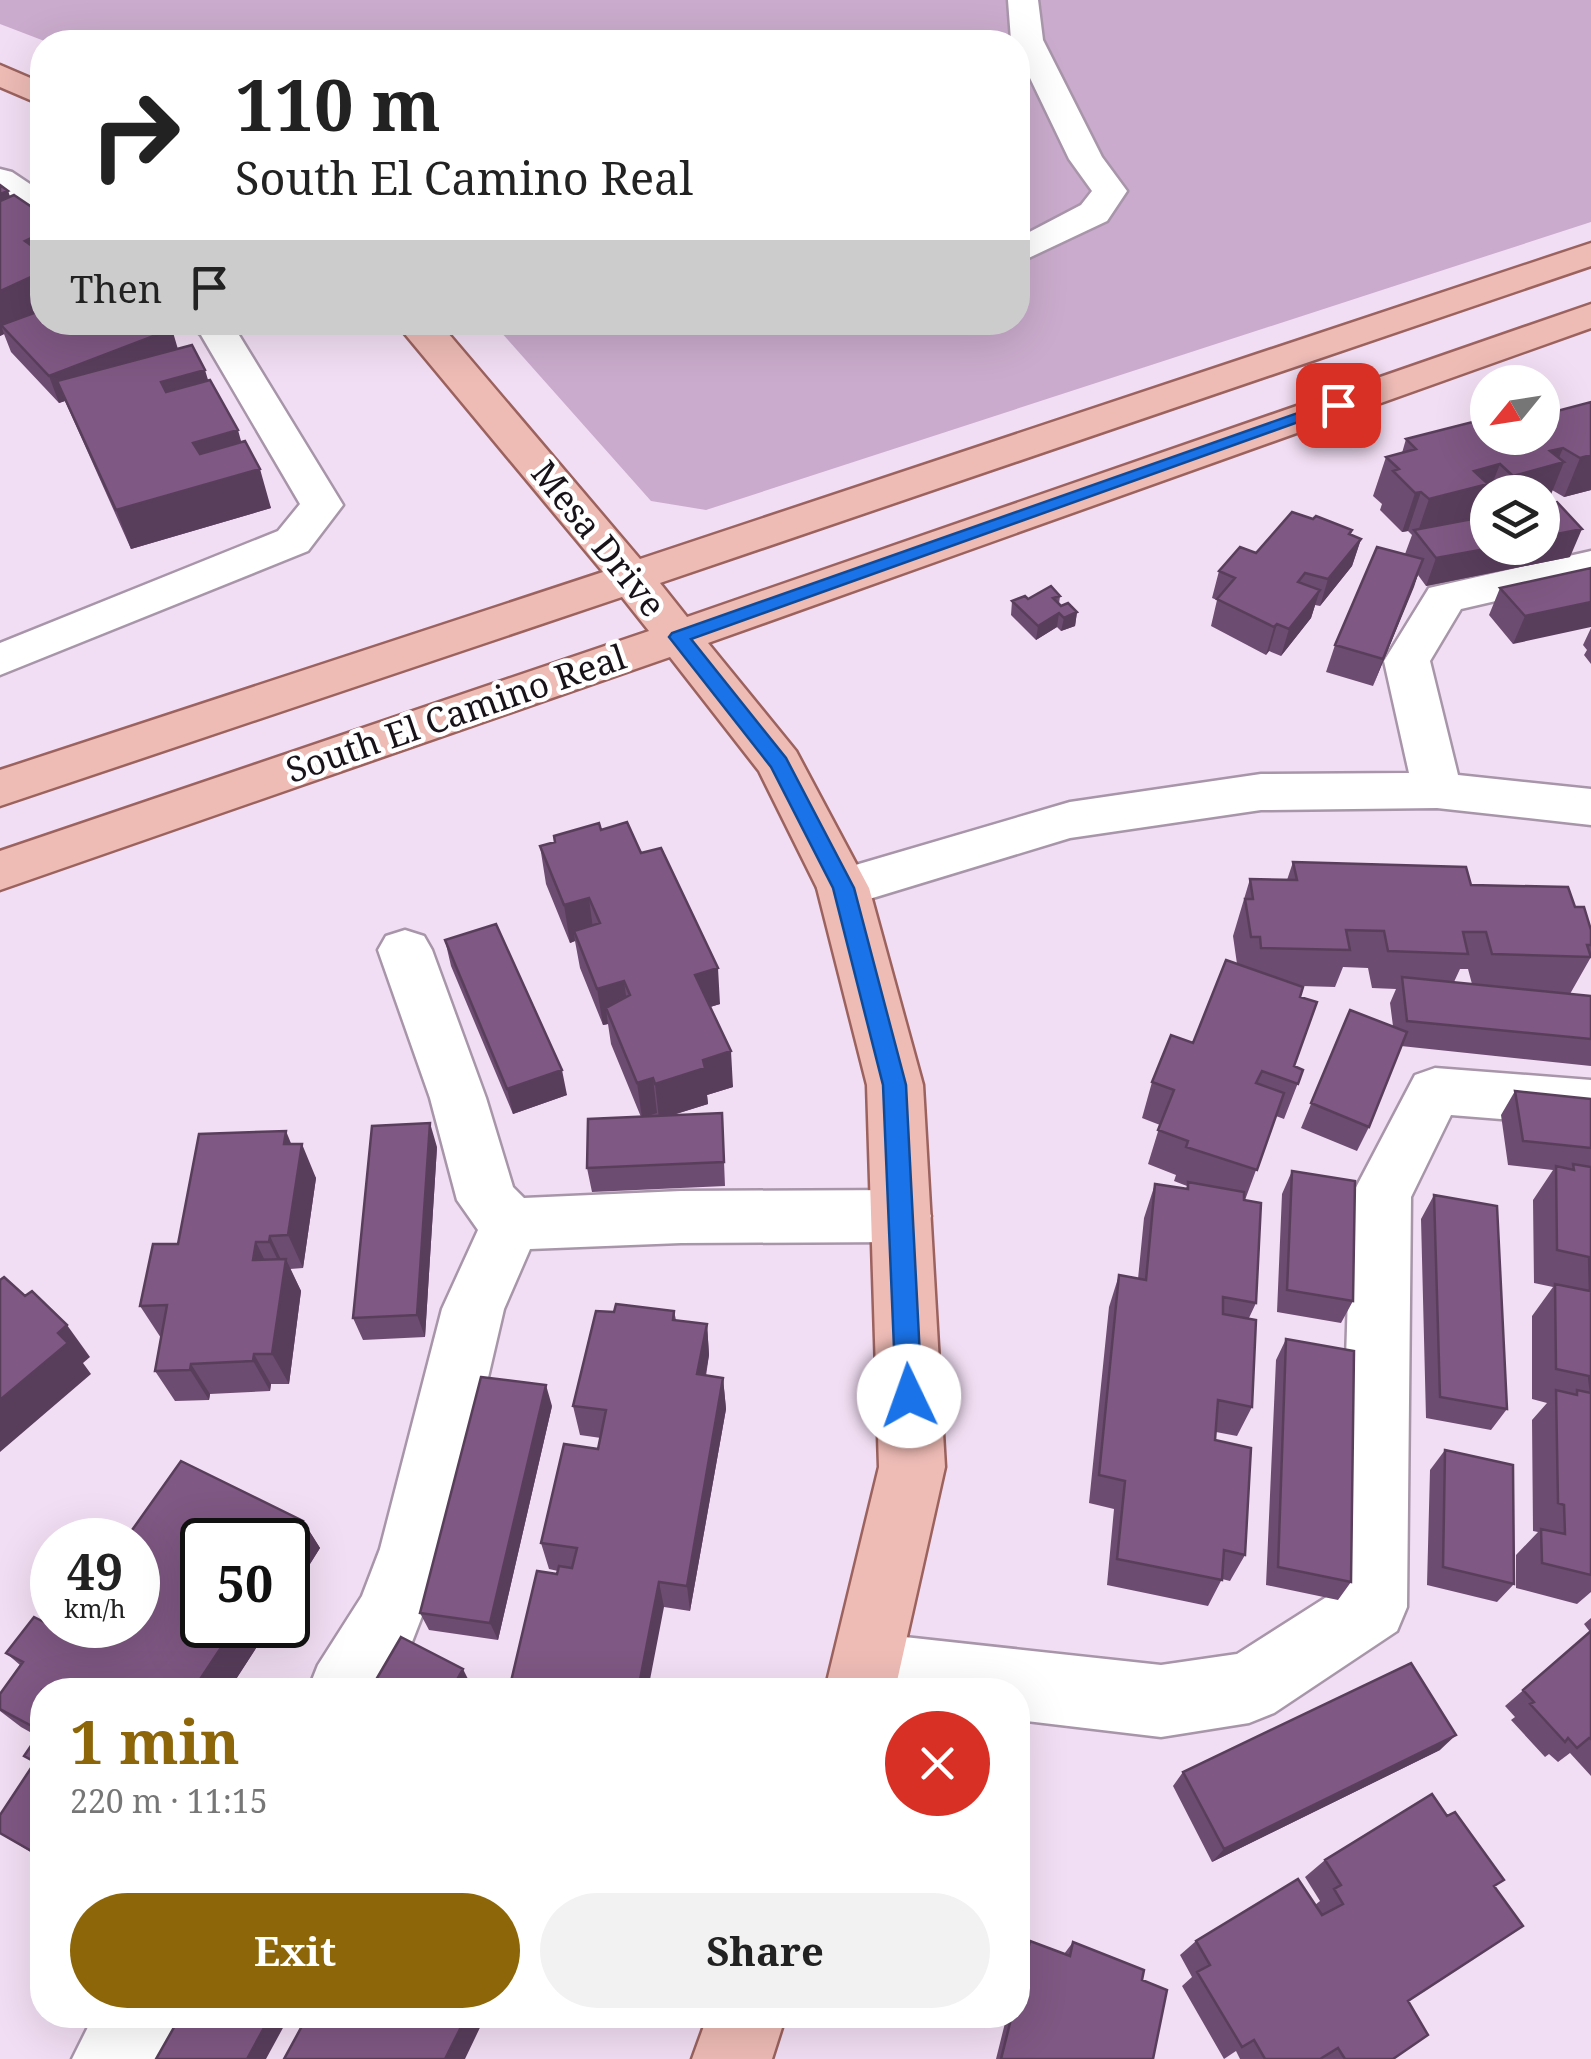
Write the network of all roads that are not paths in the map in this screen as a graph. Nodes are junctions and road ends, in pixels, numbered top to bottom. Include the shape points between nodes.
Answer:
1 (1023, 0) edge
2 (1026, 30) edge
3 (1030, 46) edge
4 (0, 76) edge
5 (30, 89) edge
6 (0, 179) edge
7 (30, 200) edge
8 (1030, 246) edge
9 (1591, 254) edge
10 (1591, 315) edge
11 (220, 335) edge
12 (426, 335) edge
13 (1591, 565) edge
14 (632, 579) junction
15 (679, 637) junction
16 (0, 660) edge
17 (0, 788) edge
18 (1437, 790) junction
19 (1591, 808) edge
20 (0, 871) edge
21 (844, 888) junction
22 (405, 950) dead end
23 (1591, 1103) edge
24 (900, 1216) junction
25 (512, 1224) junction
26 (350, 1678) edge
27 (864, 1678) edge
28 (1030, 1691) edge
29 (132, 2028) edge
30 (743, 2028) edge
31 (112, 2059) edge
32 (732, 2059) edge

1 - 2 street
3 - 8 street via 1086,159 1110,191 1094,213
4 - 5 main road
6 - 7 street
9 - 14 main road, South El Camino Real
10 - 15 main road, South El Camino Real
11 - 16 street via 322,505 293,541
12 - 14 main road, Mesa Drive
13 - 18 street via 1445,598 1408,661
14 - 15 main road, Mesa Drive
14 - 17 main road, South El Camino Real
15 - 20 main road, South El Camino Real
15 - 21 main road, Mesa Drive via 779,763
18 - 19 street
18 - 21 street via 1262,792 1070,820
21 - 24 main road, Mesa Drive via 895,1085
22 - 25 street via 487,1200
23 - 28 street via 1435,1092 1381,1196 1374,1606 1249,1688 1161,1701
24 - 25 street
24 - 27 main road, Mesa Drive via 912,1467
25 - 26 street via 473,1309 414,1550 388,1618
29 - 31 street
30 - 32 main road

